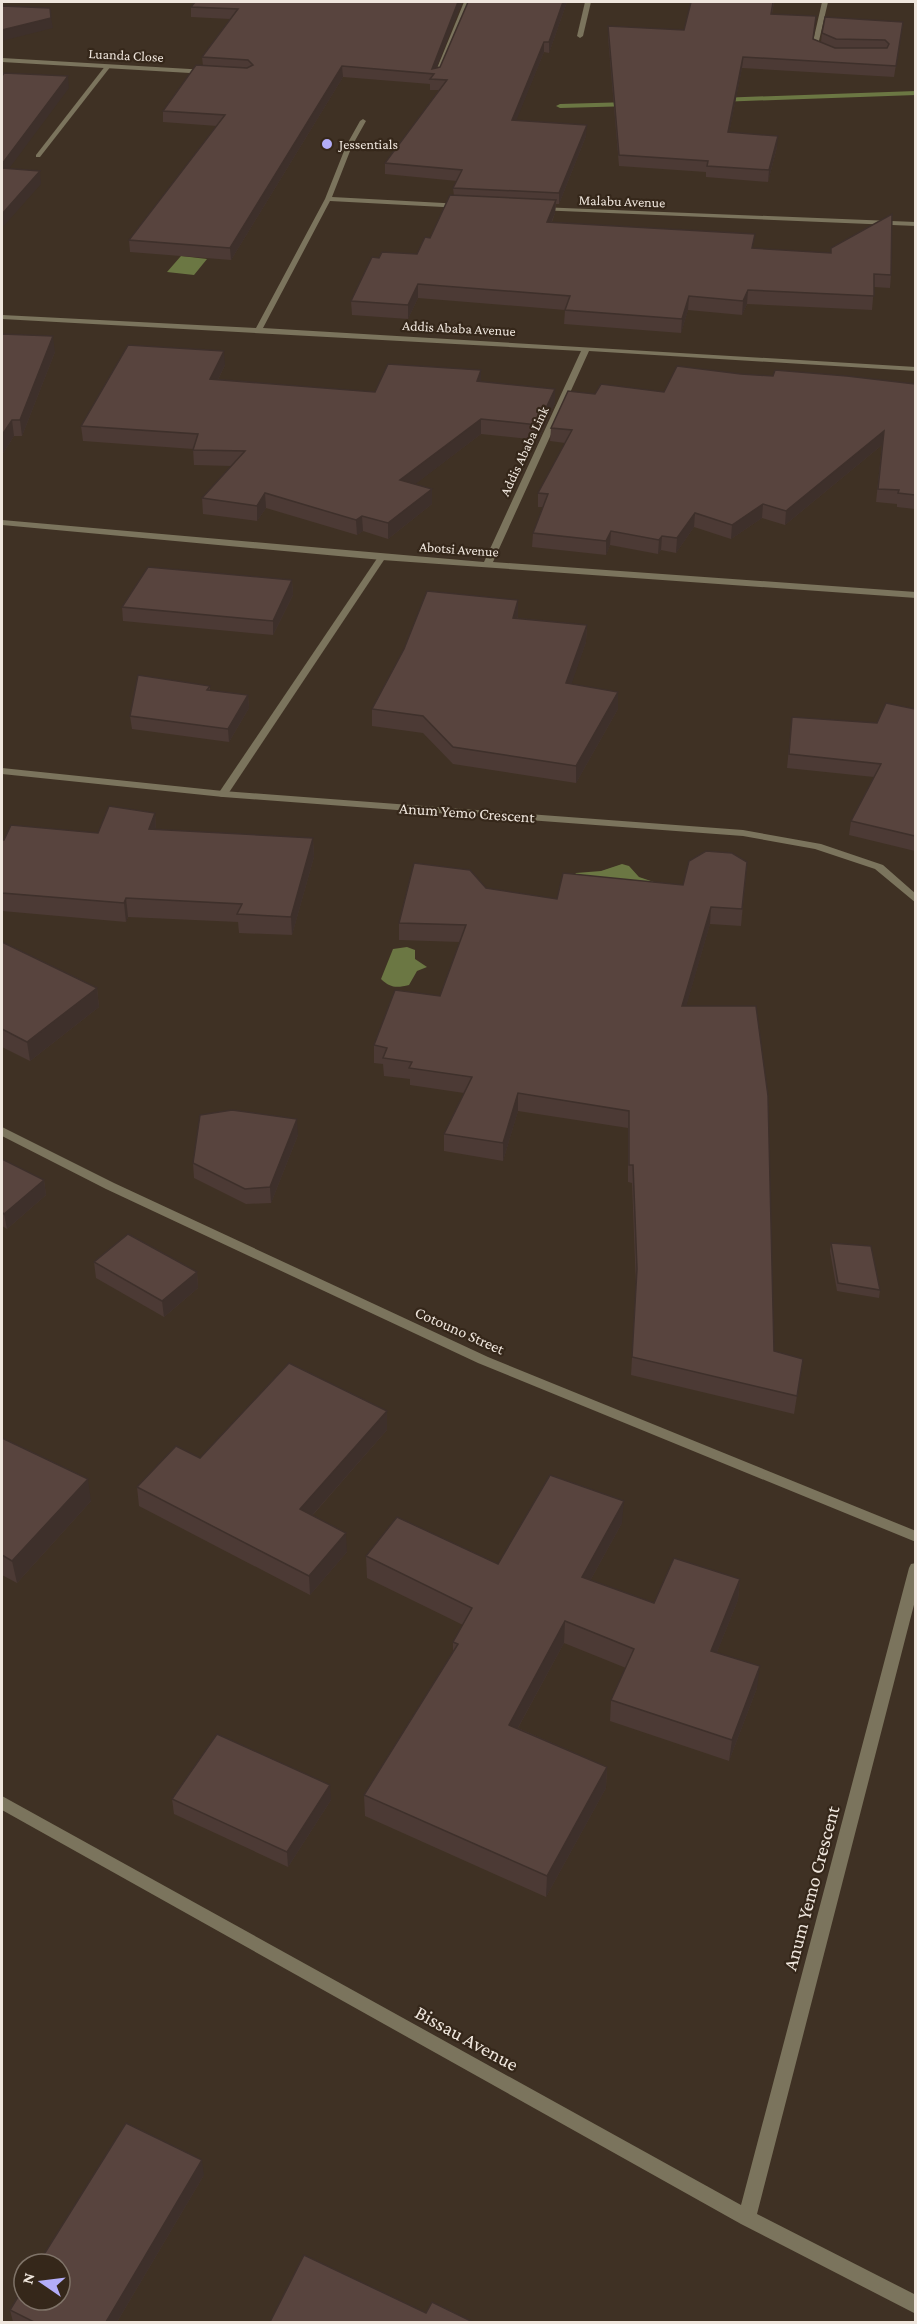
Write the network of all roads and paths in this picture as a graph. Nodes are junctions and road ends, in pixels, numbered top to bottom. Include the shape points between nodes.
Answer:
1 (467, 2) edge
2 (588, 2) edge
3 (825, 2) edge
4 (580, 36) dead end
5 (834, 54) edge
6 (2, 60) edge
7 (108, 66) junction
8 (213, 72) edge
9 (435, 77) edge
10 (363, 122) dead end
11 (38, 156) dead end
12 (328, 199) junction
13 (468, 206) edge
14 (527, 209) edge
15 (915, 224) edge
16 (2, 317) edge
17 (258, 331) junction
18 (586, 349) junction
19 (915, 369) edge
20 (2, 522) edge
21 (382, 557) junction
22 (487, 565) junction
23 (915, 595) edge
24 (2, 771) edge
25 (223, 794) junction
26 (915, 900) edge
27 (2, 1131) edge
28 (915, 1537) edge
29 (915, 1568) edge
30 (2, 1803) edge
31 (747, 2218) junction
32 (915, 2305) edge

1 - 9 street
2 - 4 street
3 - 5 street via 815,46
6 - 7 street, Luanda Close
7 - 8 street, Luanda Close
7 - 11 street
10 - 12 street
12 - 13 street
12 - 17 street
14 - 15 street, Malabu Avenue
16 - 17 street, Addis Ababa Avenue
17 - 18 street, Addis Ababa Avenue
18 - 19 street, Addis Ababa Avenue
18 - 22 street, Addis Ababa Link
20 - 21 street, Abotsi Avenue
21 - 22 street, Abotsi Avenue
21 - 25 street
22 - 23 street, Abotsi Avenue
24 - 25 street, Anum Yemo Crescent
25 - 26 street, Anum Yemo Crescent via 742,833 817,846 879,867
27 - 28 street, Cotouno Street via 110,1186 483,1360
29 - 31 street, Anum Yemo Crescent
30 - 31 street, Bissau Avenue
31 - 32 street, Bissau Avenue

